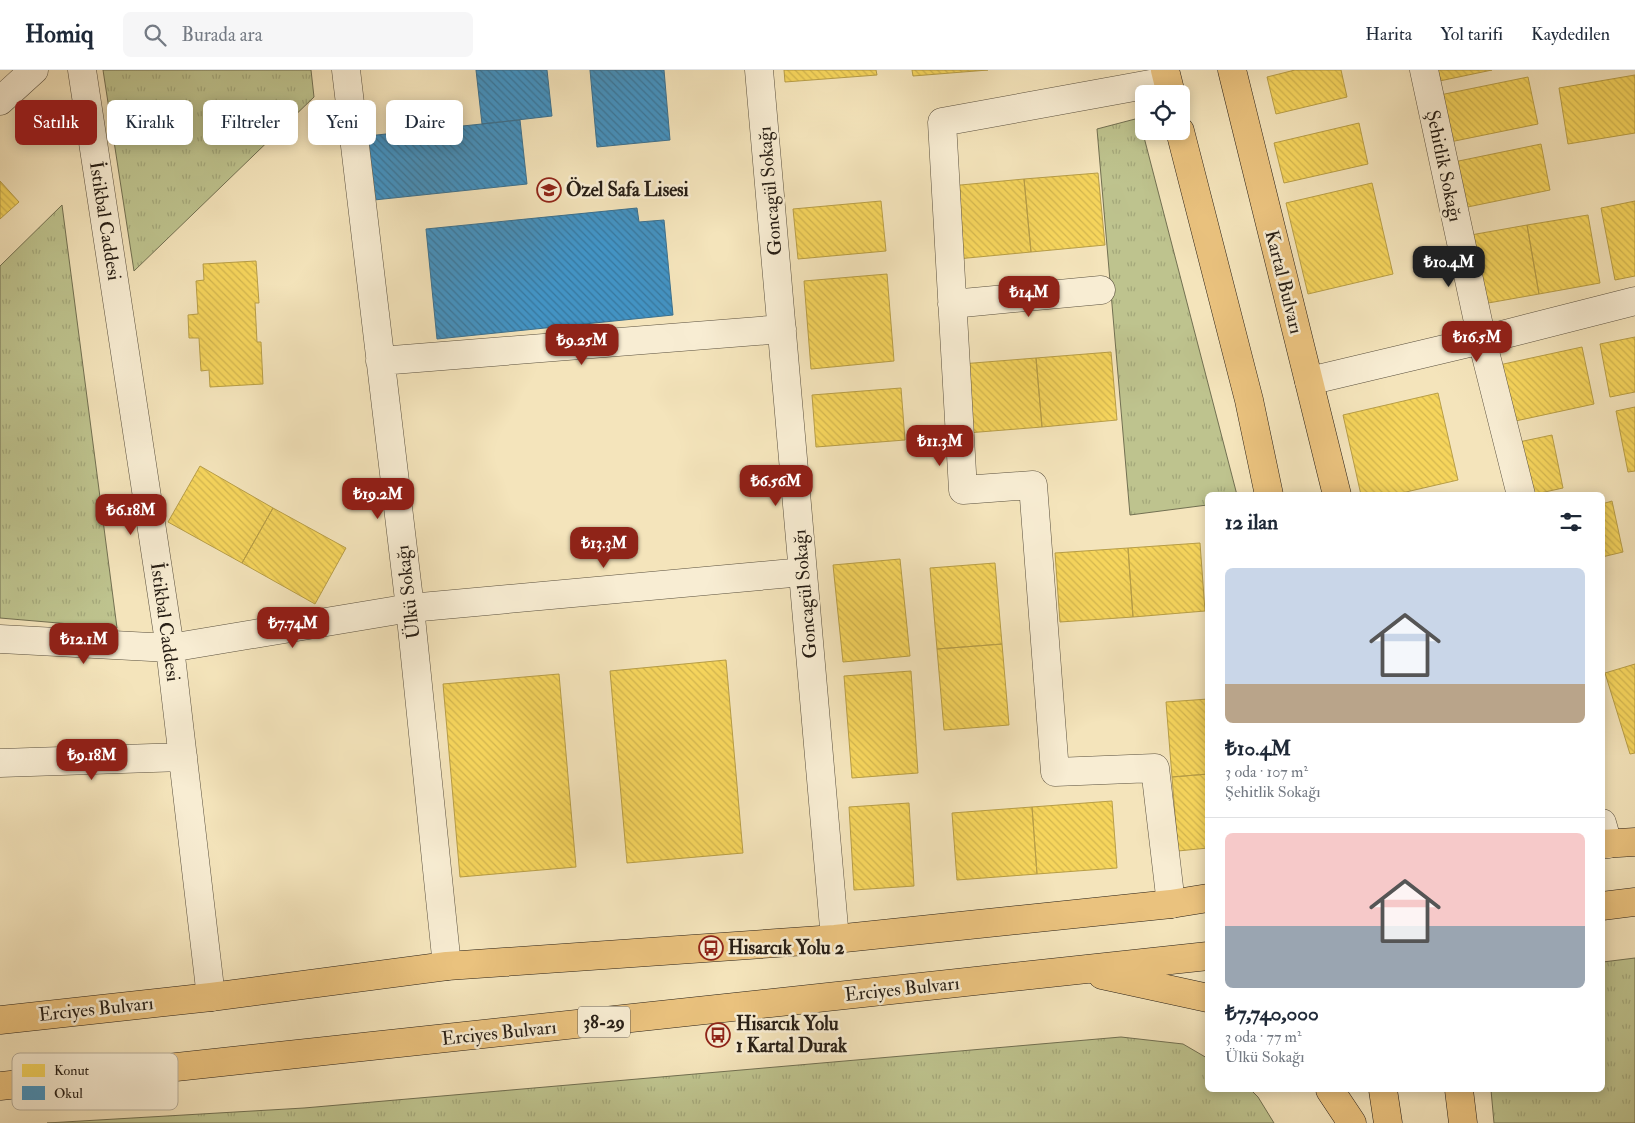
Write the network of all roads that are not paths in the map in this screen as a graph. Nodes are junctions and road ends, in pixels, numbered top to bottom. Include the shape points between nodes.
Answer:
1 (34, 70) edge
2 (82, 70) edge
3 (346, 70) edge
4 (759, 70) edge
5 (1232, 70) edge
6 (1424, 70) edge
7 (1168, 82) edge
8 (0, 101) edge
9 (1182, 140) edge
10 (1101, 290) dead end
11 (1635, 301) edge
12 (952, 304) junction
13 (782, 329) junction
14 (1482, 340) junction
15 (380, 361) junction
16 (1309, 381) junction
17 (1268, 492) edge
18 (1336, 492) edge
19 (1519, 492) edge
20 (803, 572) junction
21 (410, 608) junction
22 (0, 639) edge
23 (170, 648) junction
24 (182, 757) junction
25 (0, 763) edge
26 (1605, 837) edge
27 (1635, 842) edge
28 (1205, 891) edge
29 (1205, 898) edge
30 (1635, 902) edge
31 (1171, 904) junction
32 (1605, 906) edge
33 (835, 939) junction
34 (1205, 956) edge
35 (447, 966) junction
36 (1078, 970) junction
37 (212, 997) junction
38 (1205, 997) edge
39 (0, 1020) edge
40 (178, 1067) edge
41 (1331, 1092) edge
42 (1383, 1092) edge
43 (1459, 1092) edge
44 (1352, 1123) edge
45 (1388, 1123) edge
46 (1463, 1123) edge

1 - 8 street
2 - 23 street, İstikbal Caddesi
3 - 15 street, Ülkü Sokağı
4 - 13 street, Goncagül Sokağı
5 - 16 main road, Kartal Bulvarı
6 - 14 street, Şehitlik Sokağı
7 - 12 street via 942,122
9 - 17 main road via 1249,400
10 - 12 street
11 - 14 street
12 - 31 street via 963,490 1033,485 1054,772 1155,768
13 - 15 street
13 - 20 street, Goncagül Sokağı
14 - 16 street
14 - 19 street, Şehitlik Sokağı
15 - 21 street, Ülkü Sokağı
16 - 18 main road, Kartal Bulvarı
20 - 21 street
20 - 33 street, Goncagül Sokağı
21 - 23 street
21 - 35 street, Ülkü Sokağı
22 - 23 street
23 - 24 street, İstikbal Caddesi
24 - 25 street
24 - 37 street, İstikbal Caddesi
26 - 27 main road
28 - 31 main road
29 - 31 main road, Erciyes Bulvarı
30 - 32 main road
31 - 33 main road, Erciyes Bulvarı
33 - 35 main road, Erciyes Bulvarı
34 - 36 main road, Erciyes Bulvarı / 38-29
35 - 37 main road, Erciyes Bulvarı
36 - 38 main road
36 - 40 main road, Erciyes Bulvarı / 38-29
37 - 39 main road, Erciyes Bulvarı
41 - 44 main road
42 - 45 main road
43 - 46 main road

